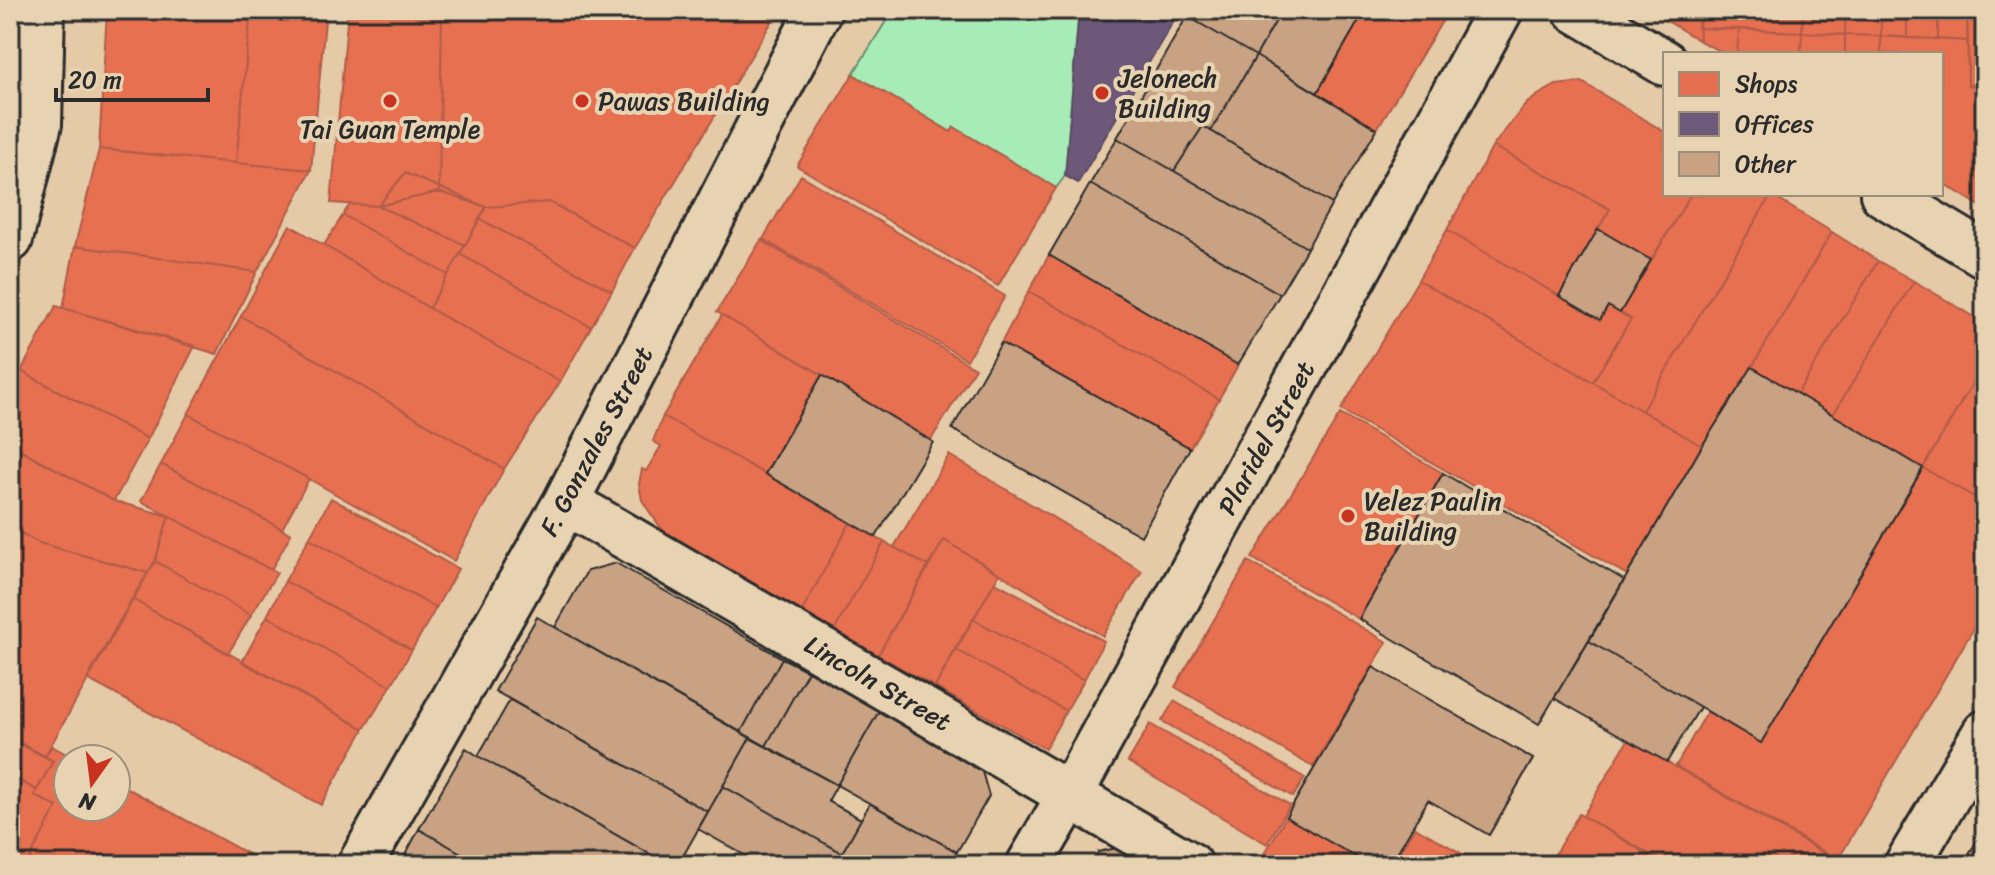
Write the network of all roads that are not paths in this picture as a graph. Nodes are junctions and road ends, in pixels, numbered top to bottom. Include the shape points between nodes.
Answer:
1 (42, 10) edge
2 (819, 10) edge
3 (1500, 10) edge
4 (1576, 10) edge
5 (1663, 62) edge
6 (1886, 196) edge
7 (10, 239) edge
8 (1985, 255) edge
9 (566, 502) junction
10 (1985, 733) edge
11 (1070, 795) junction
12 (360, 865) edge
13 (1029, 865) edge
14 (1190, 865) edge
15 (1907, 865) edge

1 - 7 street via 39,124
2 - 9 street, F. Gonzales Street
3 - 11 street, Plaridel Street
4 - 5 street
6 - 8 street
9 - 11 street, Lincoln Street
9 - 12 street, F. Gonzales Street
10 - 15 street
11 - 13 street, Plaridel Street
11 - 14 street, Lincoln Street

